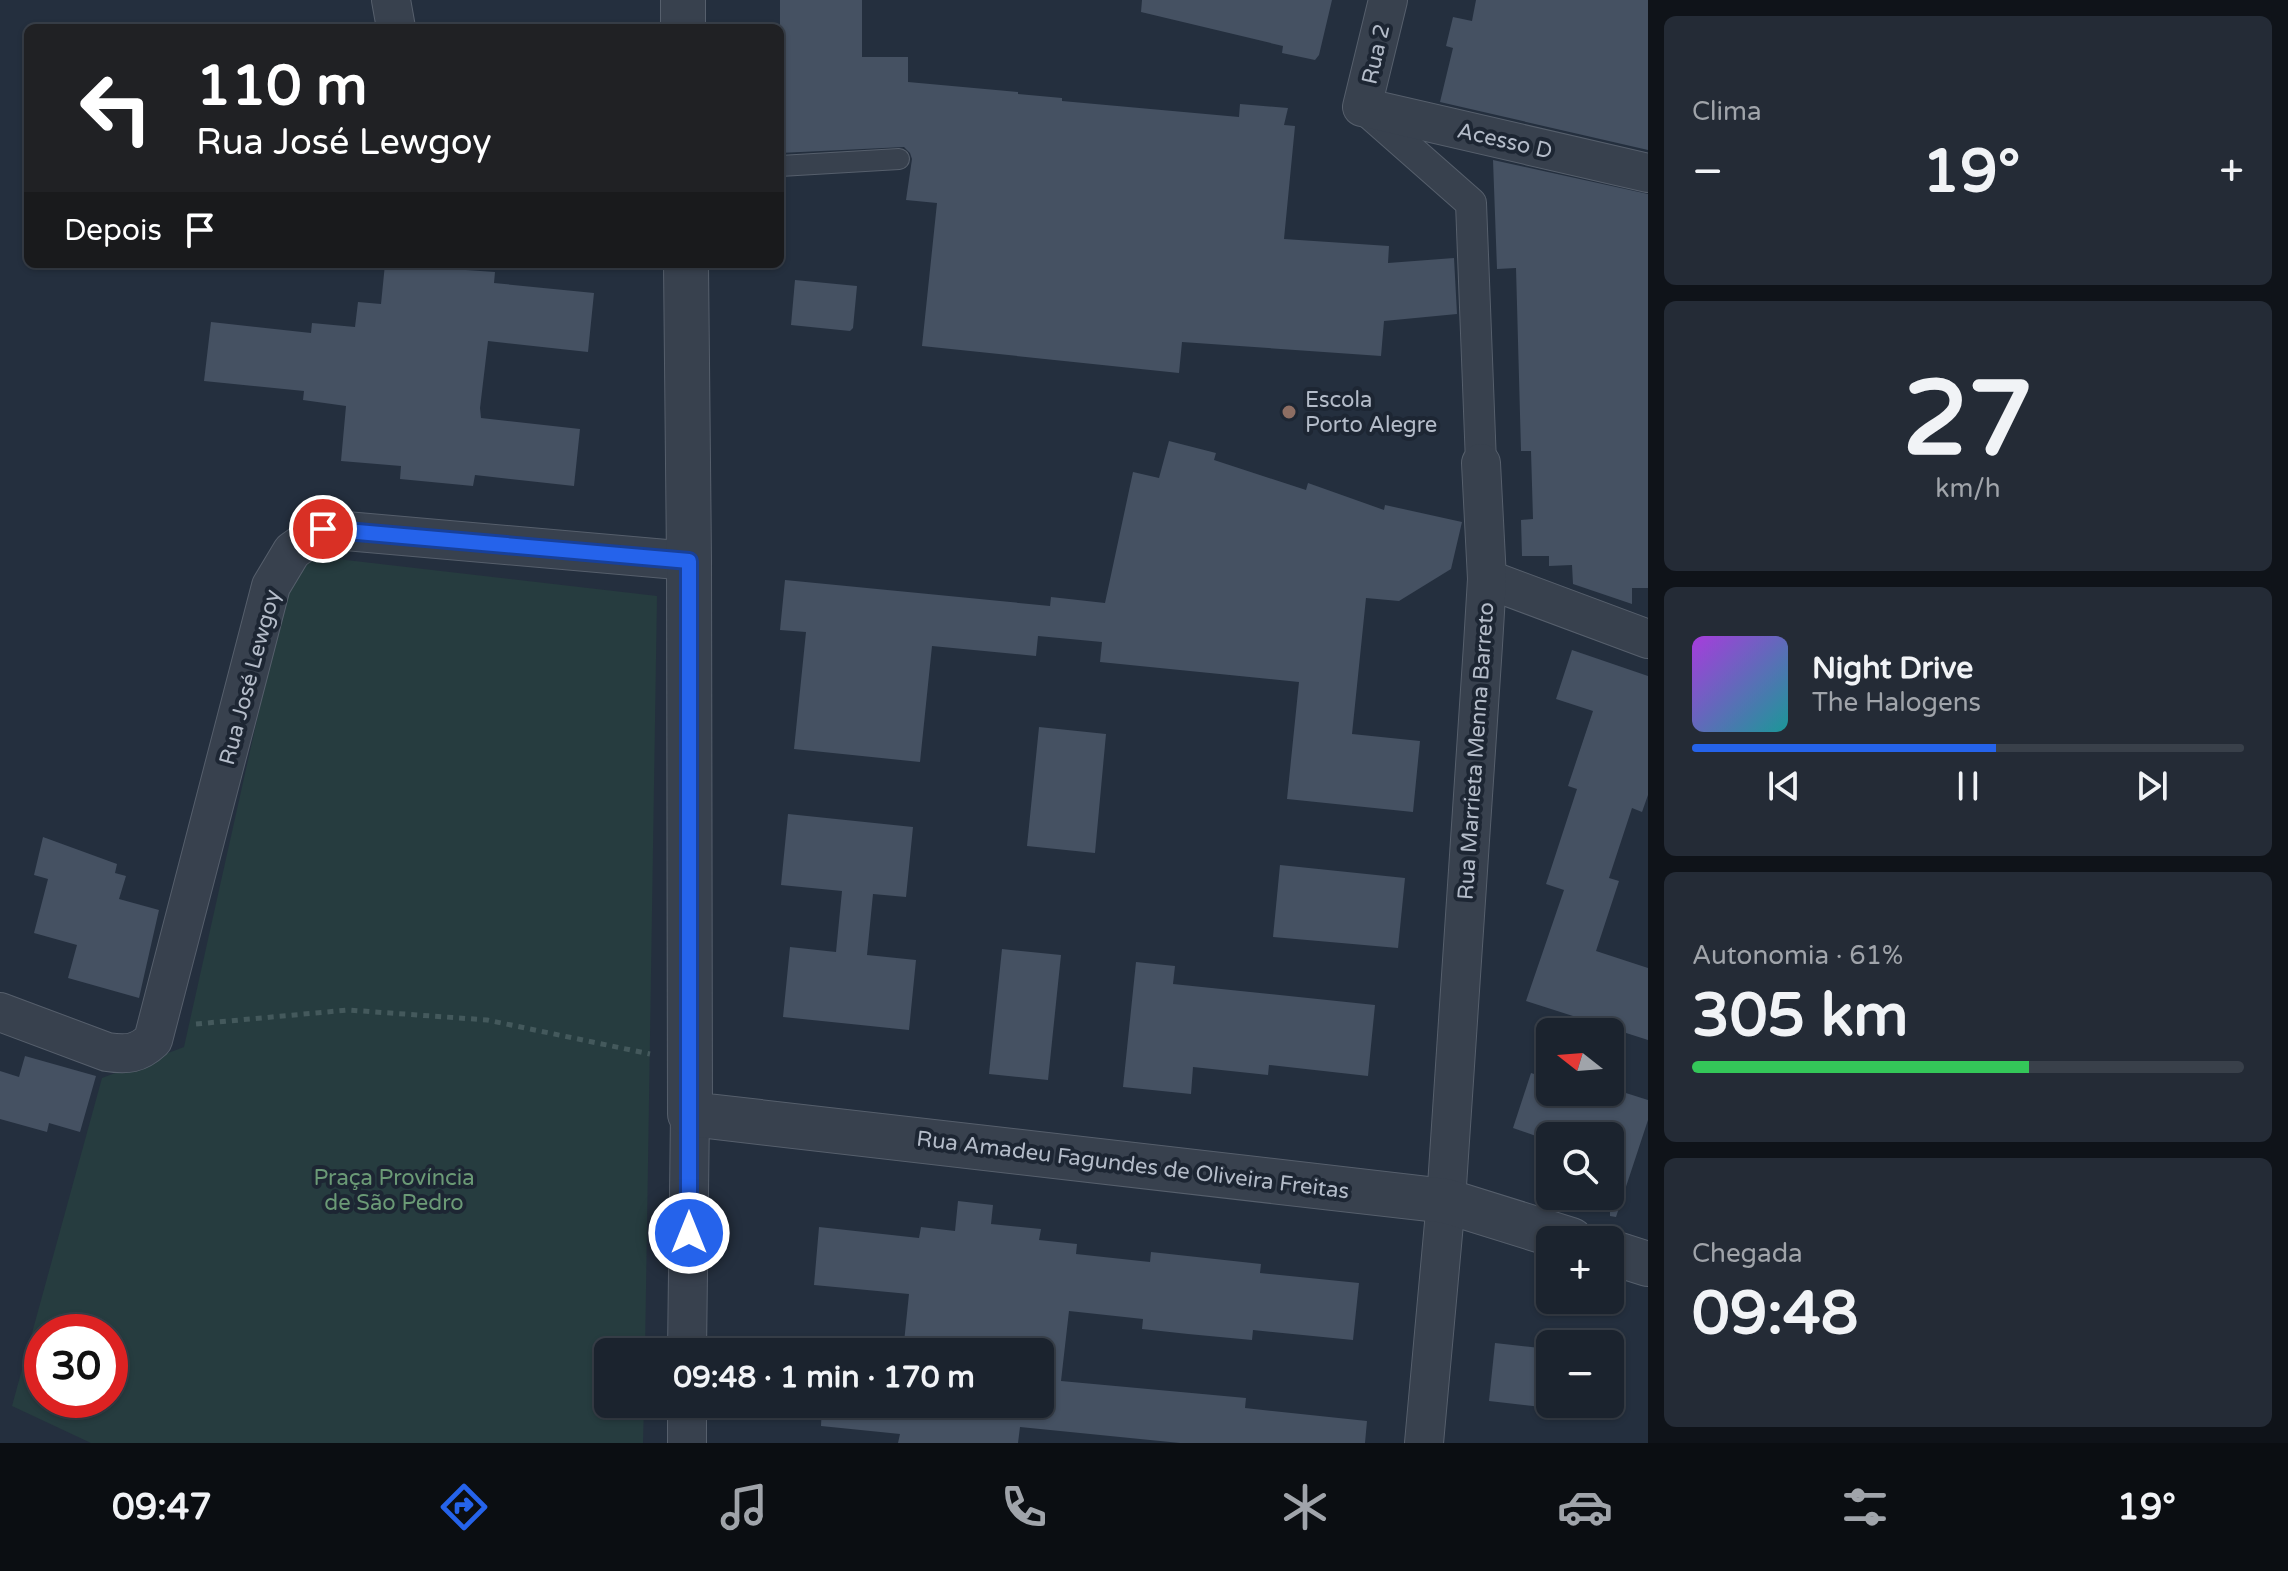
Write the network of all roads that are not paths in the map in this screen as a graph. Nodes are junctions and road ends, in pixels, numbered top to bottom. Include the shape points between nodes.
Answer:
1 (391, 0) edge
2 (683, 0) edge
3 (1388, 0) edge
4 (395, 24) edge
5 (683, 24) edge
6 (1362, 107) junction
7 (899, 159) dead end
8 (784, 166) edge
9 (1648, 173) edge
10 (686, 268) edge
11 (1481, 463) joint
12 (689, 561) junction
13 (1487, 579) junction
14 (1648, 639) edge
15 (0, 1012) edge
16 (690, 1114) junction
17 (1446, 1201) junction
18 (1536, 1229) edge
19 (1624, 1256) edge
20 (1648, 1264) edge
21 (687, 1338) edge
22 (687, 1418) edge
23 (687, 1443) edge
24 (1424, 1443) edge

1 - 4 street
2 - 5 street
3 - 6 street, Rua 2
6 - 9 street, Acesso D
6 - 11 street, Rua Marrieta Menna Barreto via 1471,203
7 - 8 lane
10 - 12 street
11 - 13 street, Rua Marrieta Menna Barreto
12 - 15 street, Rua José Lewgoy via 323,529 292,551 271,586 153,1040 141,1051 107,1052
12 - 16 street
13 - 14 street
13 - 17 street, Rua Marrieta Menna Barreto
16 - 17 street, Rua Amadeu Fagundes de Oliveira Freitas
16 - 21 street
17 - 18 street, Rua Amadeu Fagundes de Oliveira Freitas
17 - 24 street, Rua Marrieta Menna Barreto
19 - 20 street
22 - 23 street

